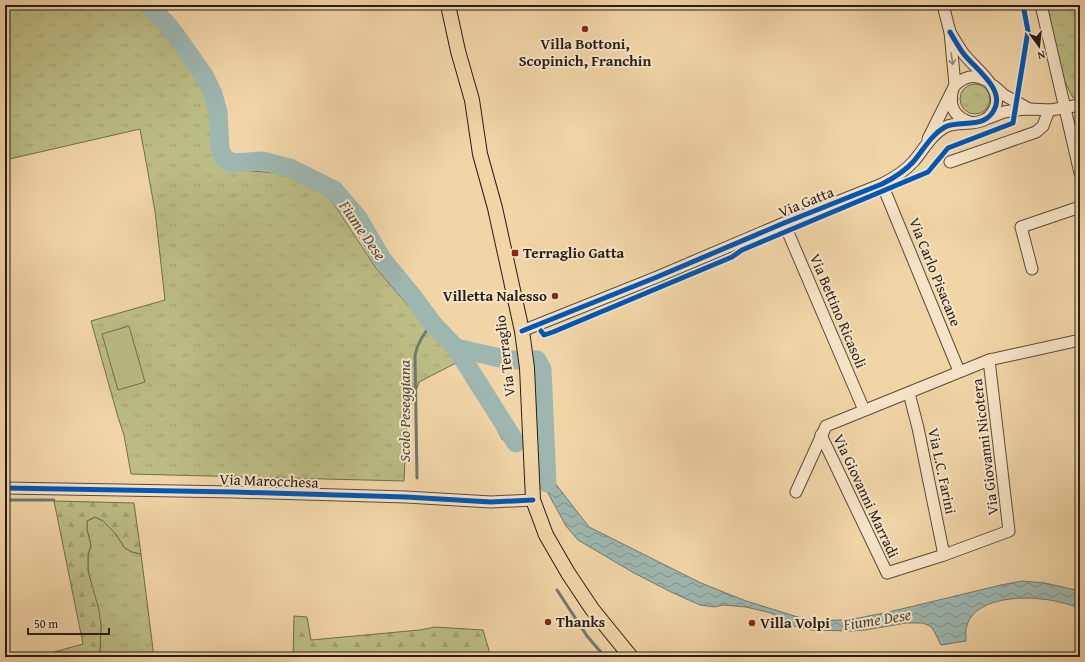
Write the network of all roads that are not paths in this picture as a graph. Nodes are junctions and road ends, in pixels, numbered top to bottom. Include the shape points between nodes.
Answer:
1 (448, 5) edge
2 (943, 5) edge
3 (1041, 5) edge
4 (950, 32) junction
5 (990, 82) junction
6 (954, 88) junction
7 (1080, 105) edge
8 (1065, 108) junction
9 (1029, 109) junction
10 (1049, 110) junction
11 (984, 120) junction
12 (971, 122) junction
13 (925, 146) junction
14 (950, 162) dead end
15 (1080, 173) edge
16 (882, 184) junction
17 (1080, 207) edge
18 (784, 223) junction
19 (1032, 269) dead end
20 (522, 331) junction
21 (1080, 340) edge
22 (989, 360) junction
23 (959, 371) junction
24 (909, 393) junction
25 (864, 410) junction
26 (821, 435) junction
27 (5, 488) edge
28 (796, 492) dead end
29 (533, 500) junction
30 (1009, 531) joint
31 (944, 555) junction
32 (632, 657) edge

1 - 20 main road, Via Terraglio via 472,100 480,154
2 - 4 street
3 - 8 street
4 - 5 street via 963,53
4 -> 6 street
5 - 6 street via 981,77 967,77 960,80
5 - 9 street via 1004,95
5 - 11 street via 996,92 996,108
6 - 12 street via 951,100 954,111 963,120
6 - 13 street, Via Gatta
7 - 8 street, Via Gatta
8 - 10 street, Via Gatta
8 - 15 street
9 - 10 street, Via Gatta
9 - 11 street, Via Gatta via 1004,112
10 - 14 street via 1043,126 1036,132
11 - 12 street, Via Gatta
12 - 13 street, Via Gatta via 945,127
13 - 16 street, Via Gatta via 914,161 897,176
16 - 18 street, Via Gatta
16 - 23 street, Via Carlo Pisacane
17 - 19 street via 1021,227
18 - 20 street, Via Gatta
18 - 25 street, Via Bettino Ricasoli
20 - 29 main road, Via Terraglio via 527,368
21 - 22 street
22 - 23 street
22 - 30 street, Via Giovanni Nicotera
23 - 24 street
24 - 25 street
24 - 31 street, Via L.C. Farini
25 - 26 street via 826,426
26 - 28 street, Via Giovanni Marradi
26 - 31 street, Via Giovanni Marradi via 887,573
27 - 29 street, Via Marocchesa via 234,492 491,502
29 - 32 main road, Via Terraglio via 546,535 568,573 592,609
30 - 31 street, Via Giovanni Marradi

